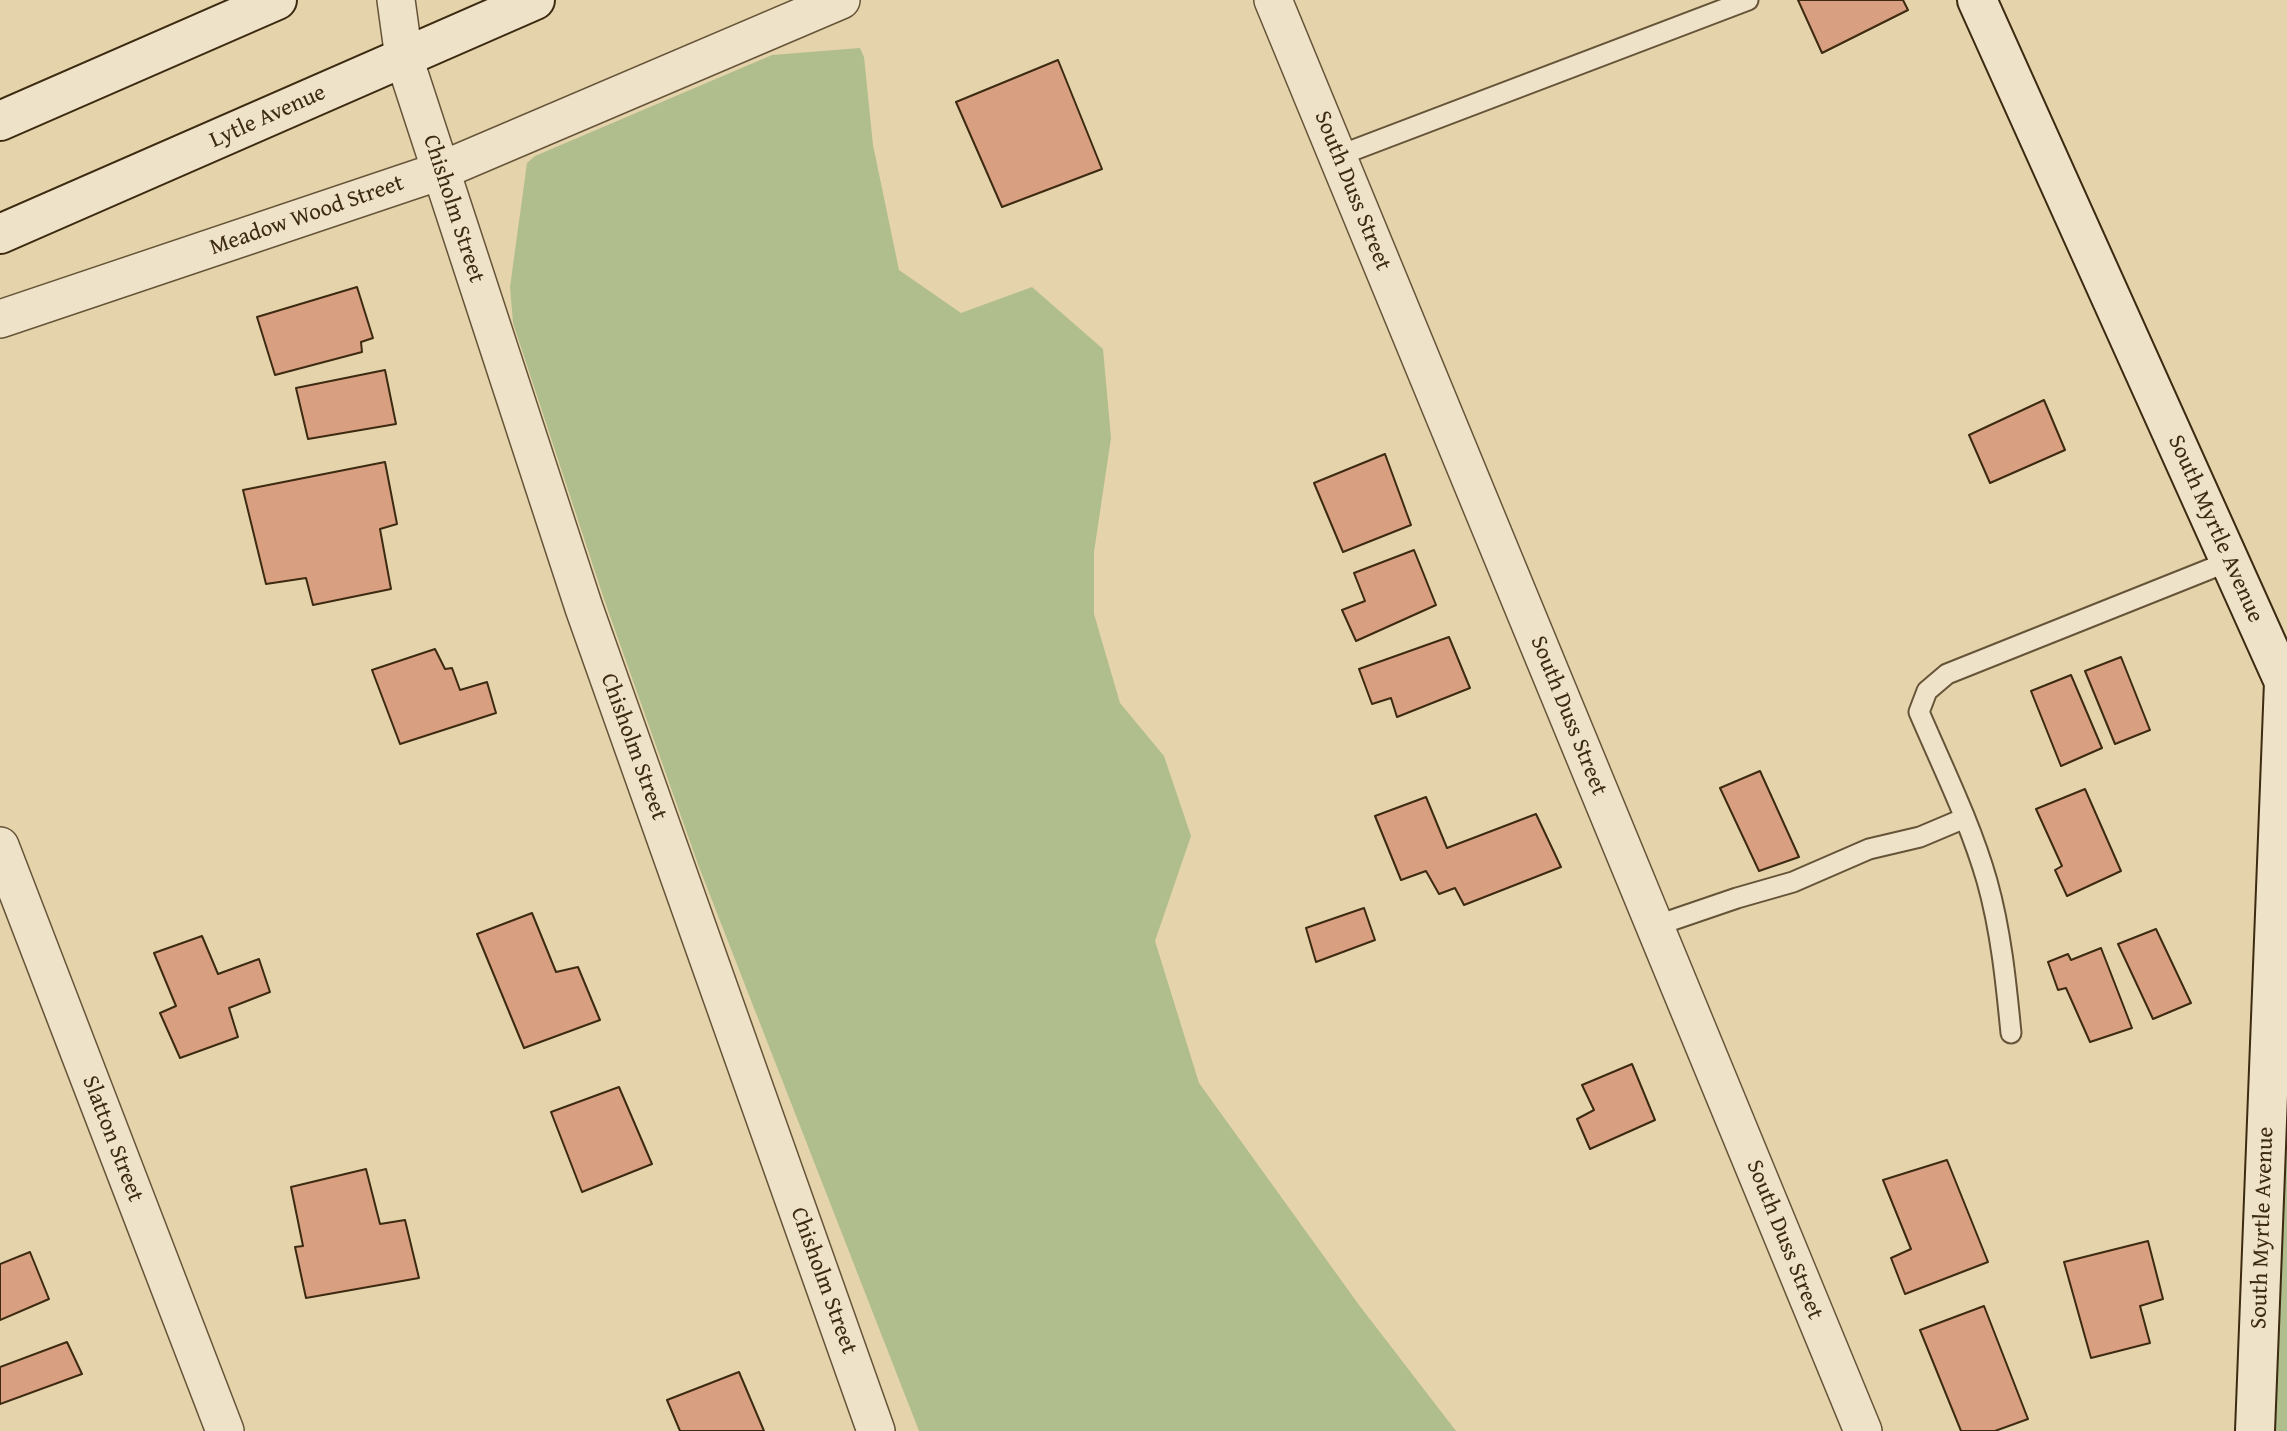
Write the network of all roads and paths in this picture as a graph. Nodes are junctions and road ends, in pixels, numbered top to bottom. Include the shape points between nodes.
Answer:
1 (277, 0) edge
2 (396, 0) edge
3 (535, 0) edge
4 (841, 0) edge
5 (1273, 0) edge
6 (1748, 0) edge
7 (1977, 0) edge
8 (404, 58) junction
9 (0, 121) edge
10 (1338, 156) junction
11 (440, 171) junction
12 (0, 234) edge
13 (0, 319) edge
14 (2230, 561) junction
15 (2286, 685) edge
16 (1965, 818) junction
17 (0, 846) edge
18 (1655, 926) junction
19 (2011, 1033) dead end
20 (2277, 1114) edge
21 (219, 1429) edge
22 (876, 1431) edge
23 (1863, 1431) edge
24 (2255, 1431) edge

1 - 9 street
2 - 8 street, Chisholm Street
3 - 8 street, Lytle Avenue
4 - 11 street, Meadow Wood Street
5 - 10 street, South Duss Street
6 - 10 lane
7 - 14 street, South Myrtle Avenue
8 - 11 street, Chisholm Street
8 - 12 street, Lytle Avenue
10 - 18 street, South Duss Street
11 - 13 street, Meadow Wood Street
11 - 22 street, Chisholm Street via 584,608
14 - 15 street, South Myrtle Avenue
14 - 16 lane via 1947,674 1927,691 1919,712
15 - 20 street, South Myrtle Avenue
16 - 18 lane via 1869,849 1793,883
16 - 19 lane via 1987,880 2002,947
17 - 21 street, Slatton Street
18 - 23 street, South Duss Street
20 - 24 street, South Myrtle Avenue

